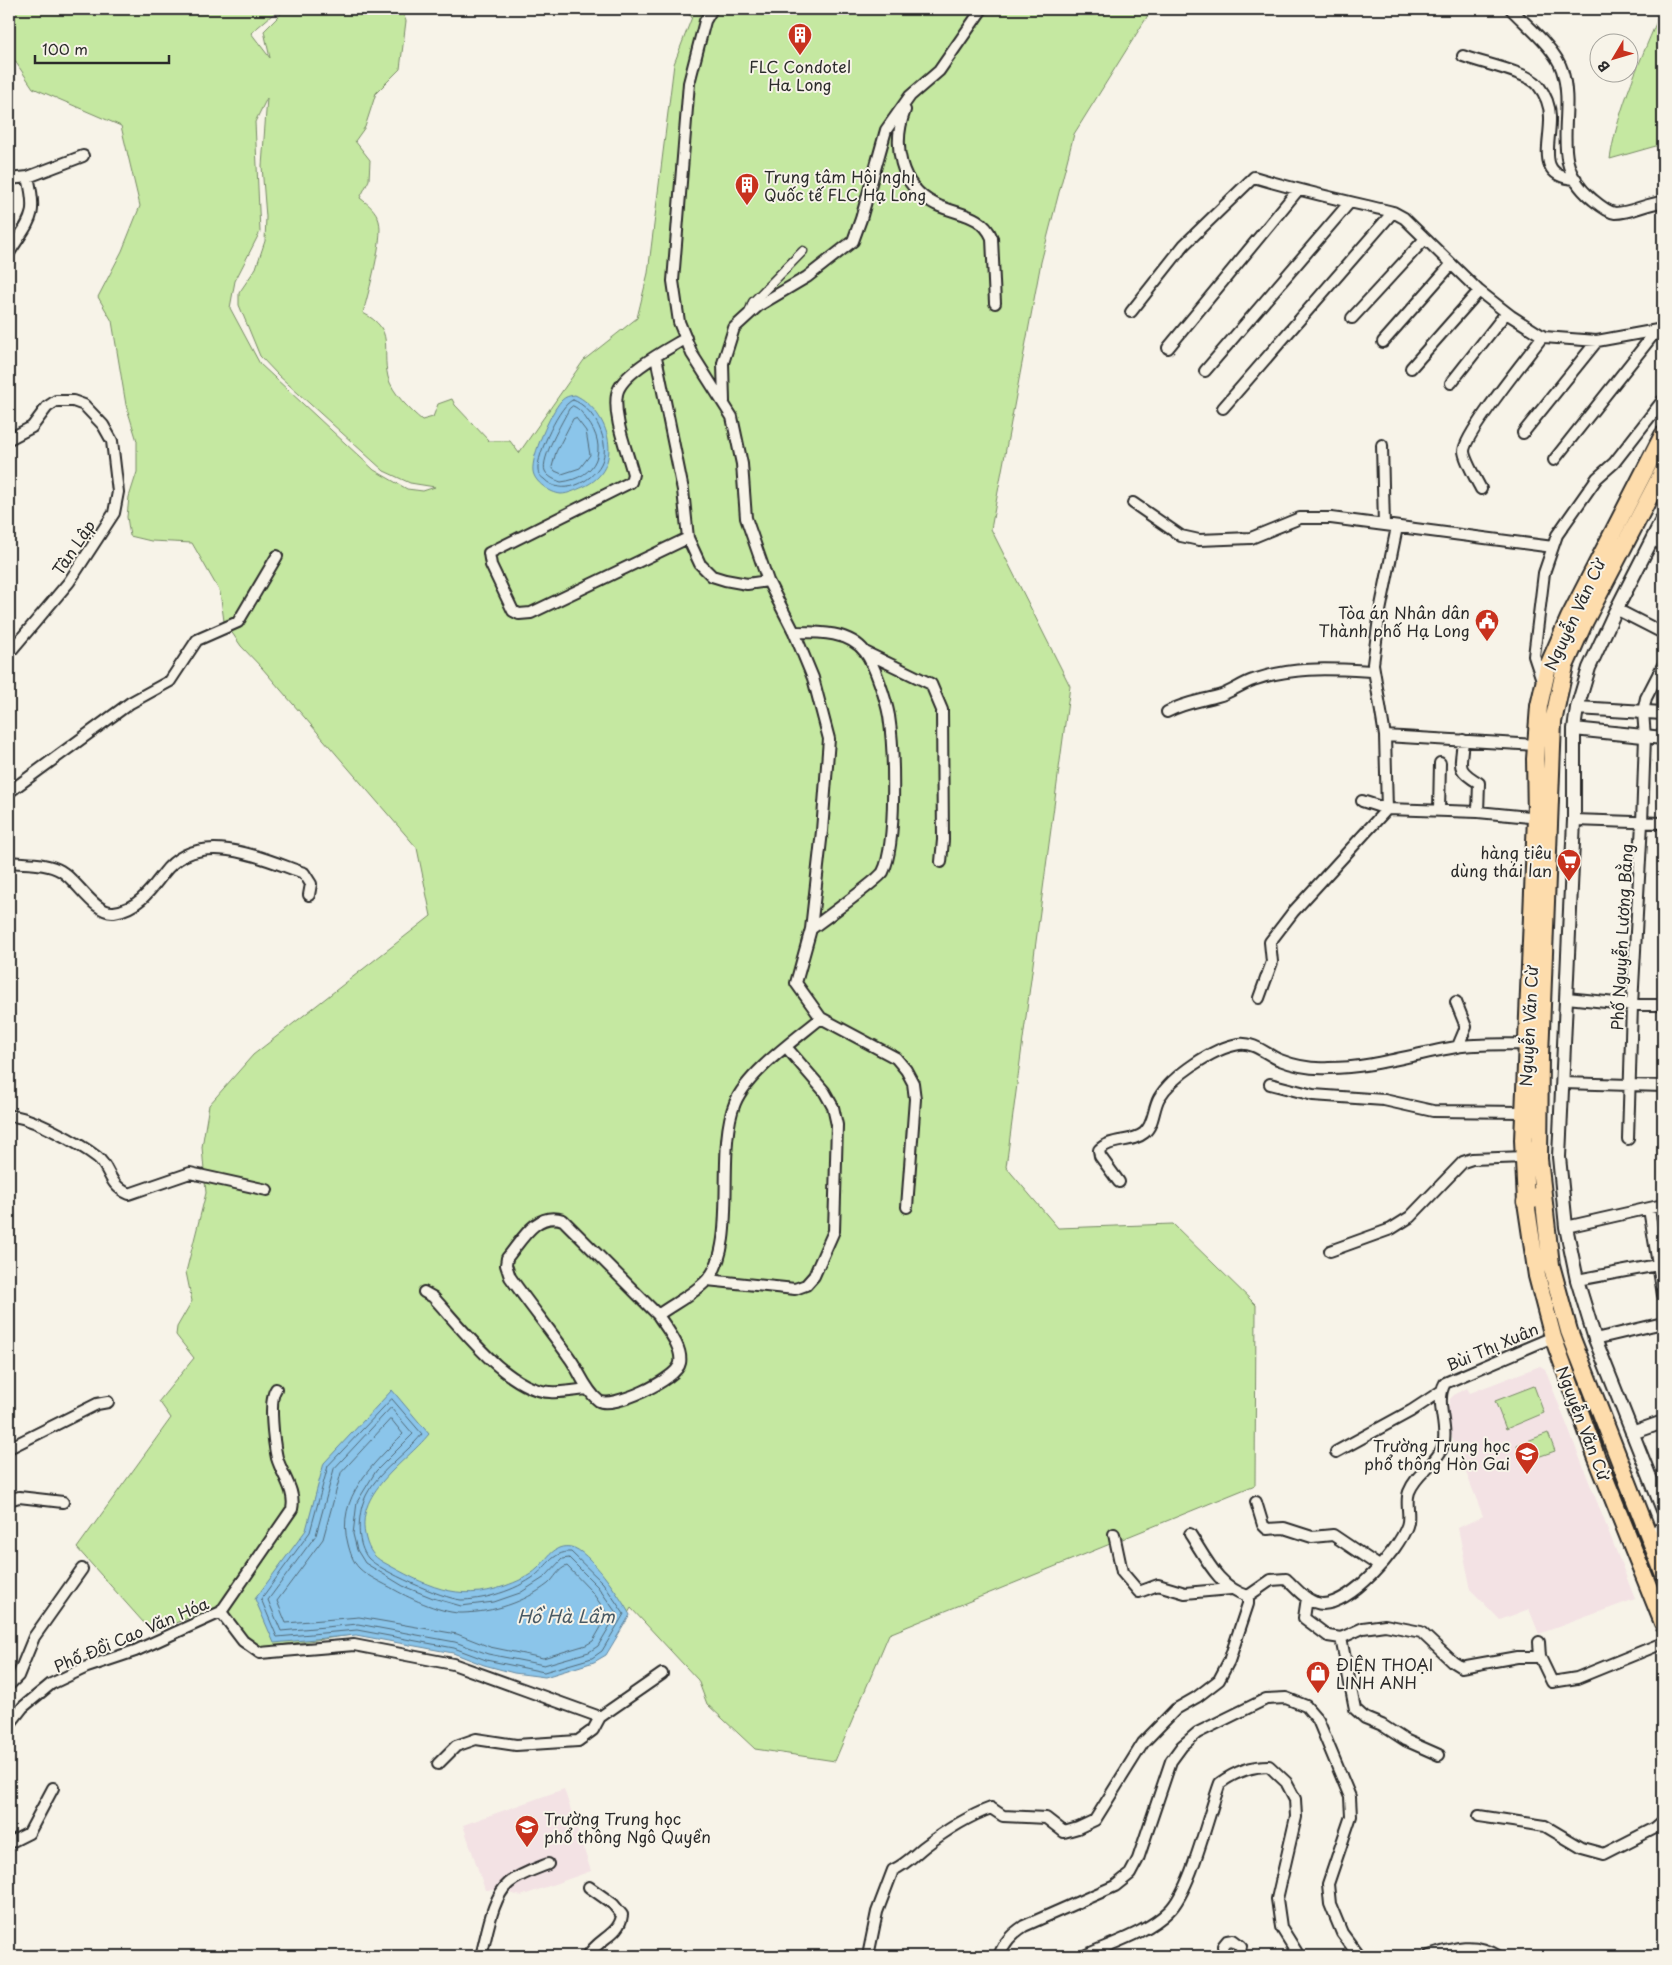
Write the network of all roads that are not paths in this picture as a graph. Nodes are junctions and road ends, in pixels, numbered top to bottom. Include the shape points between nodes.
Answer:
1 (712, 9) edge
2 (982, 9) edge
3 (1511, 9) edge
4 (1463, 56) dead end
5 (910, 96) junction
6 (83, 156) dead end
7 (28, 177) junction
8 (9, 179) edge
9 (1576, 179) junction
10 (1298, 190) junction
11 (1350, 202) junction
12 (1663, 202) edge
13 (1393, 212) junction
14 (1424, 240) junction
15 (804, 252) dead end
16 (9, 253) edge
17 (1450, 266) junction
18 (1479, 292) junction
19 (995, 304) dead end
20 (1131, 312) dead end
21 (1506, 313) junction
22 (749, 314) junction
23 (1352, 318) dead end
24 (1660, 330) edge
25 (1542, 337) junction
26 (686, 338) junction
27 (1597, 340) junction
28 (1383, 342) dead end
29 (1168, 348) dead end
30 (656, 357) junction
31 (1411, 368) dead end
32 (1205, 371) dead end
33 (1451, 383) dead end
34 (1663, 400) edge
35 (724, 403) junction
36 (1223, 408) dead end
37 (1524, 433) dead end
38 (1663, 435) edge
39 (9, 439) edge
40 (1382, 445) dead end
41 (1554, 460) dead end
42 (1663, 471) edge
43 (1481, 490) dead end
44 (1133, 502) dead end
45 (1663, 518) edge
46 (1384, 525) junction
47 (1397, 527) junction
48 (688, 538) junction
49 (1658, 542) edge
50 (1553, 547) junction
51 (277, 556) dead end
52 (768, 581) junction
53 (1616, 609) junction
54 (794, 632) junction
55 (1663, 633) edge
56 (865, 652) junction
57 (9, 653) edge
58 (1663, 665) edge
59 (1374, 670) junction
60 (1544, 686) junction
61 (1577, 708) junction
62 (1167, 712) dead end
63 (1643, 712) junction
64 (1663, 713) edge
65 (1574, 730) junction
66 (1385, 736) junction
67 (1645, 737) junction
68 (1663, 738) edge
69 (1463, 740) junction
70 (1536, 745) junction
71 (1440, 763) dead end
72 (9, 792) edge
73 (1362, 802) dead end
74 (1387, 809) junction
75 (1439, 810) junction
76 (1478, 812) junction
77 (1544, 818) junction
78 (1574, 820) junction
79 (1642, 823) junction
80 (1663, 823) edge
81 (9, 862) edge
82 (941, 862) dead end
83 (309, 895) dead end
84 (811, 929) junction
85 (1259, 998) dead end
86 (1566, 998) junction
87 (1456, 1002) dead end
88 (1632, 1005) junction
89 (1663, 1005) edge
90 (821, 1018) junction
91 (1528, 1044) junction
92 (1458, 1046) junction
93 (787, 1048) junction
94 (1563, 1083) junction
95 (1270, 1084) dead end
96 (1630, 1085) junction
97 (1663, 1086) edge
98 (1523, 1112) junction
99 (9, 1116) edge
100 (1628, 1139) dead end
101 (1525, 1157) junction
102 (1120, 1182) dead end
103 (267, 1190) dead end
104 (1534, 1198) junction
105 (1663, 1205) edge
106 (907, 1207) dead end
107 (1649, 1209) junction
108 (1566, 1228) junction
109 (1330, 1250) dead end
110 (1660, 1265) edge
111 (708, 1280) junction
112 (1577, 1280) junction
113 (424, 1292) dead end
114 (1663, 1295) edge
115 (658, 1315) junction
116 (1663, 1323) edge
117 (1553, 1337) junction
118 (1595, 1339) junction
119 (276, 1389) dead end
120 (588, 1389) junction
121 (1440, 1392) junction
122 (108, 1402) dead end
123 (1663, 1422) edge
124 (1632, 1433) junction
125 (9, 1448) edge
126 (1336, 1452) dead end
127 (9, 1500) edge
128 (64, 1502) dead end
129 (1256, 1502) dead end
130 (1663, 1510) edge
131 (1656, 1532) edge
132 (1114, 1534) dead end
133 (1190, 1534) dead end
134 (1379, 1566) junction
135 (82, 1569) dead end
136 (1663, 1572) edge
137 (1231, 1589) junction
138 (1248, 1596) junction
139 (1307, 1598) junction
140 (221, 1612) junction
141 (1663, 1622) edge
142 (1341, 1638) junction
143 (1539, 1642) dead end
144 (1663, 1643) edge
145 (1540, 1658) junction
146 (662, 1674) dead end
147 (9, 1684) edge
148 (600, 1717) junction
149 (9, 1725) edge
150 (1439, 1755) dead end
151 (438, 1764) dead end
152 (53, 1788) dead end
153 (1479, 1816) dead end
154 (1663, 1821) edge
155 (9, 1843) edge
156 (548, 1864) dead end
157 (590, 1887) dead end
158 (481, 1956) edge
159 (588, 1956) edge
160 (868, 1956) edge
161 (999, 1956) edge
162 (1084, 1956) edge
163 (1225, 1956) edge
164 (1239, 1956) edge
165 (1298, 1956) edge
166 (1358, 1956) edge
167 (1430, 1956) edge
168 (1498, 1956) edge

1 - 26 street via 705,21 689,83 673,282 679,322
2 - 5 street via 939,71
3 - 9 street via 1555,57 1562,70 1566,88 1565,151
4 - 9 street via 1537,83 1548,104 1547,157 1550,166 1560,177
5 - 19 street via 898,135 902,167 911,183 935,205 974,218 988,229 992,238
5 - 22 street via 886,130 853,241
6 - 7 street
7 - 8 street
7 - 16 street via 34,200 33,212
9 - 12 street via 1601,207 1614,213
10 - 11 street
10 - 20 street via 1254,177 1184,245
10 - 29 street
11 - 13 street
11 - 32 street
13 - 14 street via 1413,225
13 - 36 street
14 - 17 street
14 - 23 street
15 - 22 street via 752,302
17 - 18 street
17 - 28 street
18 - 21 street
18 - 31 street
21 - 25 street
21 - 33 street
22 - 35 street via 734,328 723,363
24 - 27 street
24 - 41 street
25 - 27 street
25 - 43 street via 1482,417 1465,448
26 - 30 street
26 - 35 street via 692,354
27 - 37 street
30 - 48 street
30 - 48 street via 624,380 617,393 619,420 633,474 631,482 489,552 491,565 513,611 531,613
34 - 50 street via 1614,463 1598,478 1557,535
35 - 52 street via 732,416 742,464 746,518
38 - 60 main road, Nguyễn Văn Cừ via 1569,618 1548,666
39 - 57 street, Tân Lập via 32,427 51,403 74,401 89,410 112,441 118,492 114,513 69,582
40 - 46 street
42 - 77 main road, Nguyễn Văn Cừ via 1565,666 1553,722
44 - 46 street via 1181,536 1199,540 1251,538 1308,517
45 - 49 street
46 - 47 street
47 - 50 street
47 - 59 street via 1380,611
48 - 52 street via 700,564 712,576 747,584
49 - 53 street
50 - 60 street via 1544,573 1534,656
51 - 72 street via 238,622 198,640 170,681 130,703
52 - 54 street
53 - 55 street
53 - 61 street via 1589,668
54 - 56 street via 849,639
54 - 84 street via 814,678 829,739
56 - 82 street via 931,684 942,710
56 - 84 street via 879,682 888,716 893,780 889,850 882,873
58 - 63 street via 1646,698
59 - 62 street via 1289,670 1252,680 1220,696 1191,702
59 - 66 street
60 - 70 main road, Nguyễn Văn Cừ
61 - 63 street
61 - 65 street
63 - 64 street
63 - 67 street, Phố Nguyễn Lương Bằng
65 - 67 street
65 - 78 street
66 - 69 street
66 - 74 street
67 - 68 street
67 - 79 street, Phố Nguyễn Lương Bằng
69 - 70 street
69 - 76 street via 1461,768 1466,776 1479,783
70 - 77 main road, Nguyễn Văn Cừ
71 - 75 street
73 - 74 street
74 - 75 street
74 - 85 street via 1293,912 1270,942 1272,962
75 - 76 street
76 - 77 street
77 - 91 main road, Nguyễn Văn Cừ
77 - 104 main road, Nguyễn Văn Cừ via 1539,1159
78 - 79 street
78 - 86 street
79 - 80 street
79 - 88 street, Phố Nguyễn Lương Bằng
81 - 83 street via 43,865 62,871 101,910 111,912 141,900 183,855 219,849 237,851 304,873 311,884
84 - 90 street via 796,983
86 - 88 street
86 - 94 street
87 - 92 street via 1466,1027
88 - 89 street
88 - 96 street, Phố Nguyễn Lương Bằng
90 - 93 street
90 - 106 street via 896,1058 913,1083 915,1099
91 - 92 street
91 - 98 main road, Nguyễn Văn Cừ
92 - 102 street via 1344,1068 1294,1064 1246,1044 1211,1054 1163,1092 1146,1132 1104,1145 1099,1150
93 - 111 street via 747,1084 729,1120 721,1250
93 - 111 street via 824,1091 833,1107 837,1125 834,1231 814,1276 806,1285 795,1289
94 - 96 street
94 - 108 street via 1559,1157
95 - 98 street via 1313,1095 1384,1100 1433,1111
96 - 97 street
96 - 100 street, Phố Nguyễn Lương Bằng
98 - 101 main road, Nguyễn Văn Cừ
99 - 103 street via 47,1128 98,1158 118,1189 129,1194 190,1173
101 - 104 main road, Nguyễn Văn Cừ
101 - 109 street via 1463,1162 1410,1217 1391,1229
104 - 117 main road, Nguyễn Văn Cừ via 1537,1276
104 - 131 main road, Nguyễn Văn Cừ via 1570,1331
105 - 107 street
107 - 108 street
107 - 110 street
108 - 112 street
110 - 112 street
110 - 114 street
111 - 115 street
112 - 118 street
113 - 120 street via 434,1298 498,1366 520,1383 549,1392
115 - 120 street via 680,1353 680,1363 674,1374 664,1382 610,1403 598,1400
115 - 120 street via 563,1220 544,1218 536,1223 507,1258 507,1271 570,1358
116 - 118 street
117 - 121 street, Bùi Thị Xuân via 1452,1378
117 - 141 main road, Nguyễn Văn Cừ via 1596,1456
118 - 124 street
119 - 140 street via 272,1398 275,1446 294,1501 292,1509
121 - 126 street
121 - 134 street, Bùi Thị Xuân via 1443,1446 1409,1491 1406,1504 1408,1524 1396,1548
122 - 125 street via 97,1404
123 - 124 street
124 - 130 street
127 - 128 street via 19,1497
129 - 134 street via 1267,1529 1284,1528 1312,1537 1333,1535
131 - 136 main road, Nguyễn Văn Cừ
132 - 137 street via 1122,1572 1139,1592 1158,1586 1185,1593
133 - 137 street via 1215,1573
134 - 139 street, Bùi Thị Xuân via 1360,1586 1342,1597 1323,1604
135 - 147 street via 34,1637 18,1676
137 - 138 street
138 - 139 street via 1271,1580 1286,1579
138 - 160 street via 1229,1661 1219,1680 1176,1709 1143,1743 1094,1820 1064,1832 1046,1818 1003,1816 991,1808 970,1816 893,1870 877,1912
139 - 142 street via 1304,1618 1328,1636
140 - 148 street via 243,1641 260,1653 354,1645 453,1664
140 - 149 street, Phố Đồi Cao Văn Hóa via 134,1651 87,1666 52,1684 23,1707
142 - 145 street via 1363,1628 1385,1625 1421,1632 1461,1667 1517,1656
142 - 150 street via 1355,1709 1405,1740
143 - 145 street
144 - 145 street via 1577,1678 1552,1682
146 - 148 street
148 - 151 street via 593,1730 578,1741 516,1745 476,1739 456,1746
152 - 155 street via 29,1833
153 - 154 street via 1545,1826 1582,1848 1604,1854
156 - 158 street via 522,1874 498,1894
157 - 159 street via 622,1915 620,1927 592,1949
161 - 166 street via 1012,1935 1024,1926 1115,1886 1130,1874 1171,1760 1182,1746 1197,1734 1266,1699 1286,1698 1306,1706 1318,1720 1350,1797 1350,1816 1328,1884 1330,1904 1342,1933
162 - 165 street via 1150,1926 1170,1911 1184,1889 1220,1784 1233,1774 1256,1766 1269,1766 1286,1782 1295,1799 1296,1817 1277,1899 1281,1927
163 - 164 street via 1223,1946 1233,1940 1241,1946
167 - 168 street via 1457,1947 1476,1947

